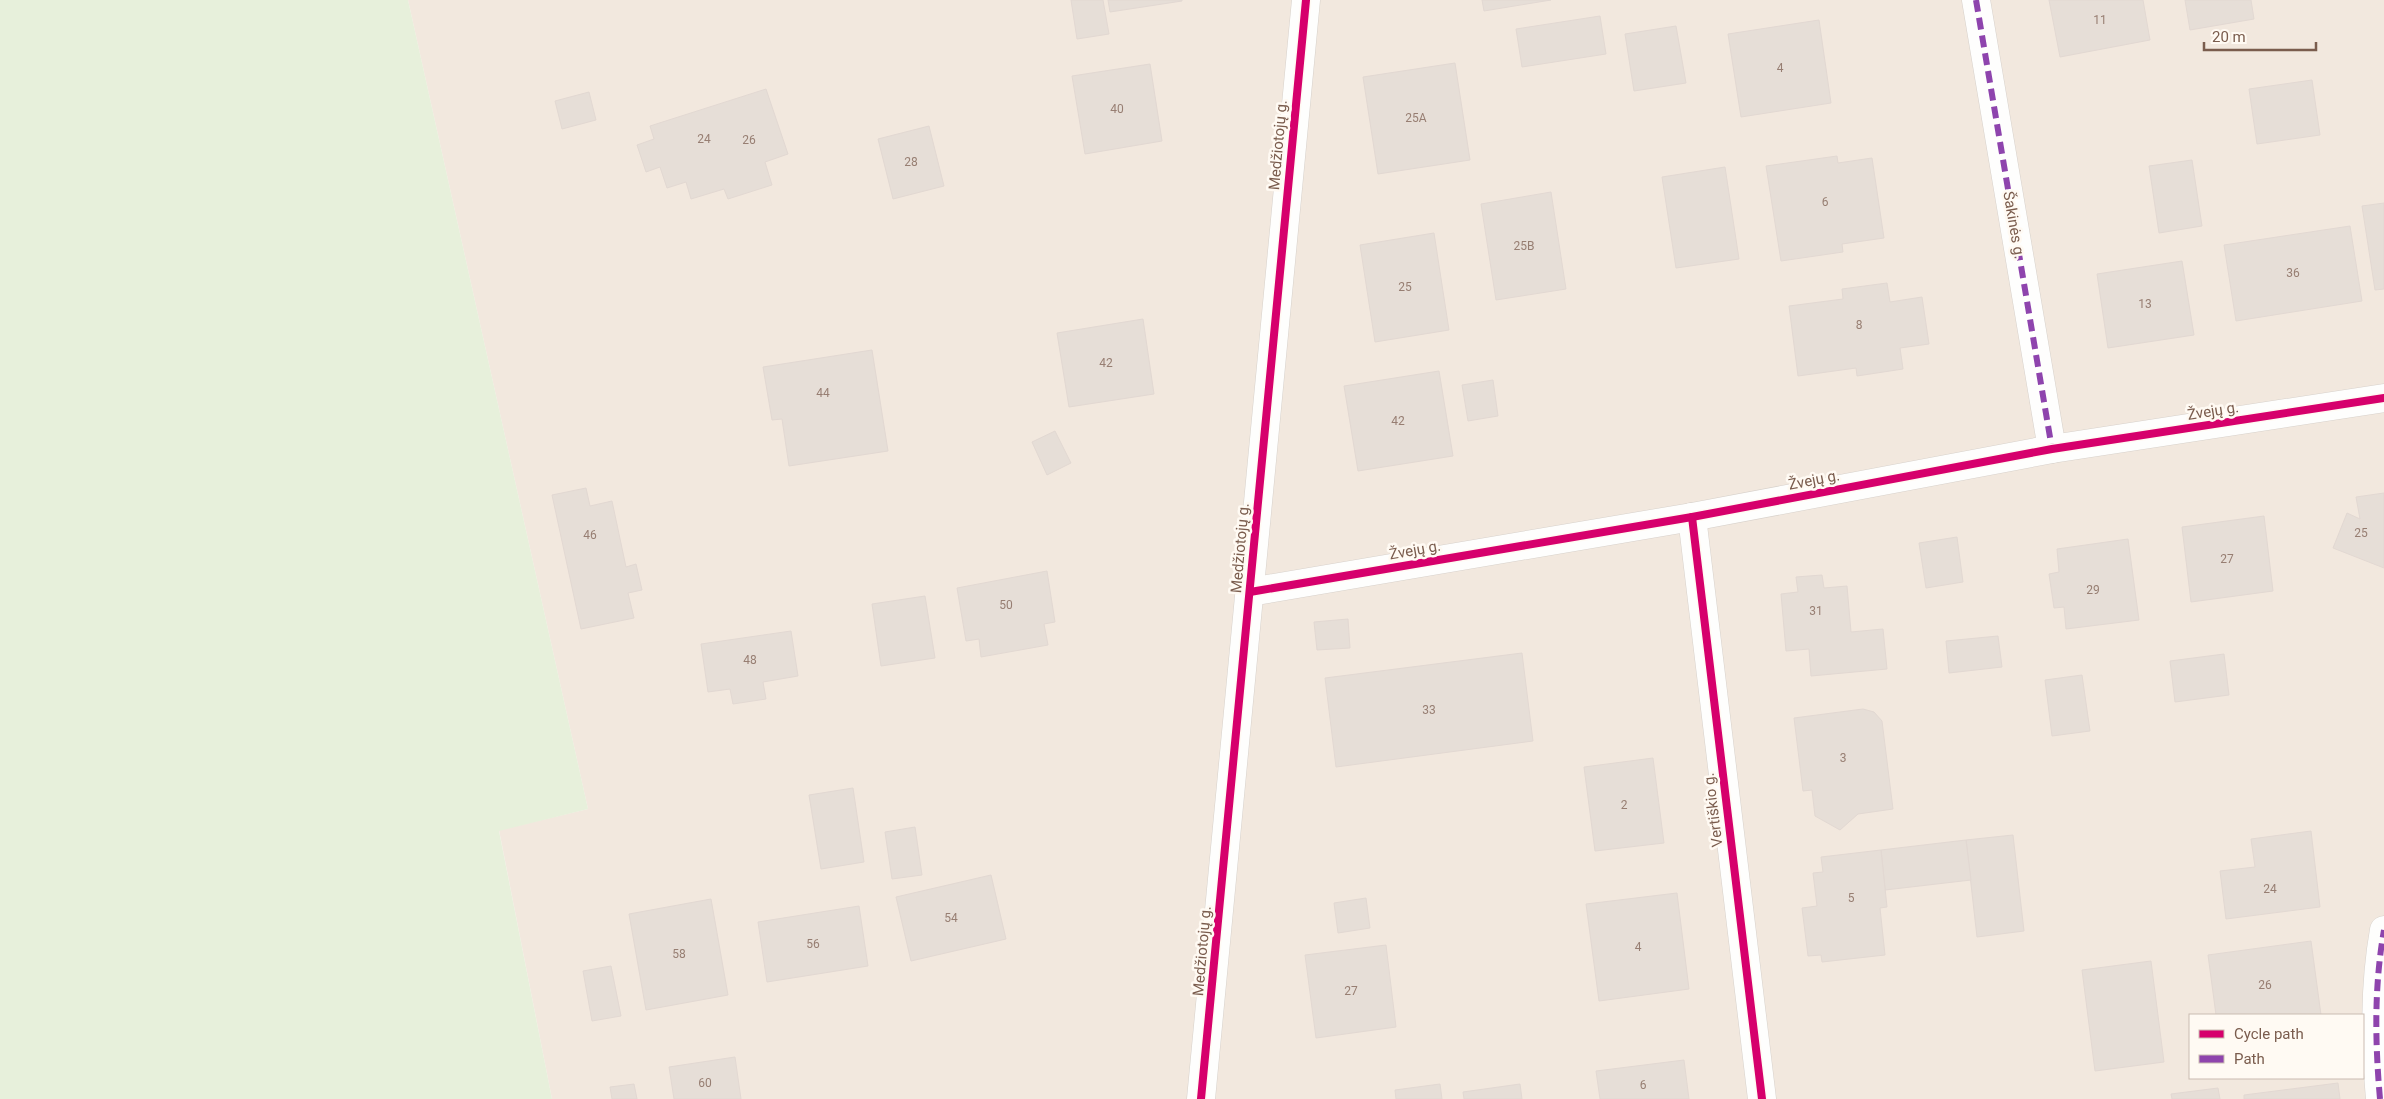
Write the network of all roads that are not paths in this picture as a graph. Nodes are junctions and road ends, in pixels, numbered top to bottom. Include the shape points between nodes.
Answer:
1 (1306, 0) edge
2 (1976, 0) edge
3 (2384, 398) edge
4 (2052, 449) junction
5 (1692, 517) junction
6 (1250, 592) junction
7 (2384, 930) edge
8 (1202, 1099) edge
9 (1762, 1099) edge
10 (2380, 1099) edge

1 - 6 street, Medžiotojų g.
2 - 4 street, Šakinės g.
3 - 4 street, Žvejų g.
4 - 5 street, Žvejų g.
5 - 6 street, Žvejų g.
5 - 9 street, Vertiškio g.
6 - 8 street, Medžiotojų g.
7 - 10 street via 2377,972 2376,1052

